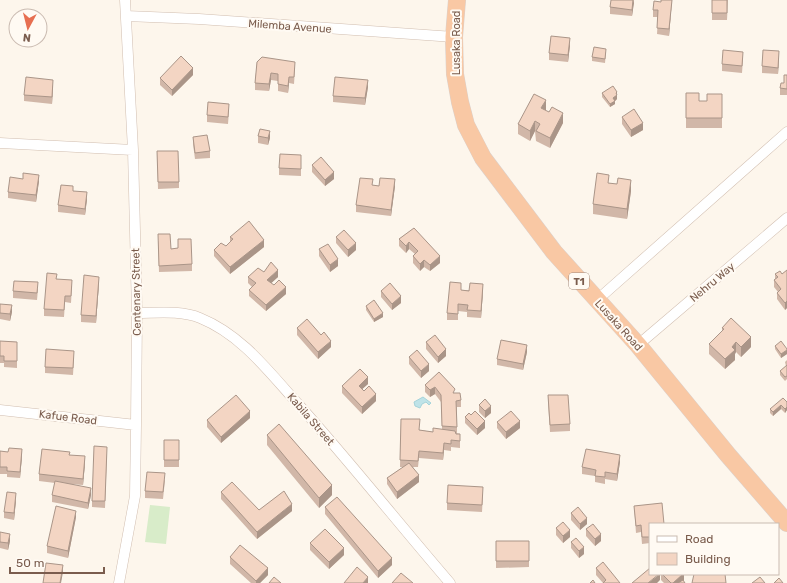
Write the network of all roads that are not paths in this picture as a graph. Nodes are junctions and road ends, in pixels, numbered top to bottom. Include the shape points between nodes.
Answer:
1 (125, 0) edge
2 (457, 0) edge
3 (126, 16) junction
4 (454, 37) junction
5 (787, 132) edge
6 (0, 143) edge
7 (133, 150) junction
8 (787, 218) edge
9 (596, 301) junction
10 (137, 313) junction
11 (638, 346) junction
12 (0, 410) edge
13 (136, 425) junction
14 (787, 523) edge
15 (119, 583) edge
16 (450, 583) edge

1 - 3 street, Centenary Street
2 - 4 highway, Lusaka Road / T1
3 - 4 street, Milemba Avenue
3 - 7 street, Centenary Street
4 - 9 highway, Lusaka Road / T1 via 455,74 460,102 466,125 483,158 554,252
5 - 9 street
6 - 7 street
7 - 10 street, Centenary Street
8 - 11 street, Nehru Way
9 - 11 highway, Lusaka Road / T1
10 - 13 street, Centenary Street
10 - 16 street, Kabila Street via 198,317 222,329 249,350 319,428
11 - 14 highway, Lusaka Road / T1
12 - 13 street, Kafue Road
13 - 15 street, Centenary Street via 135,496

